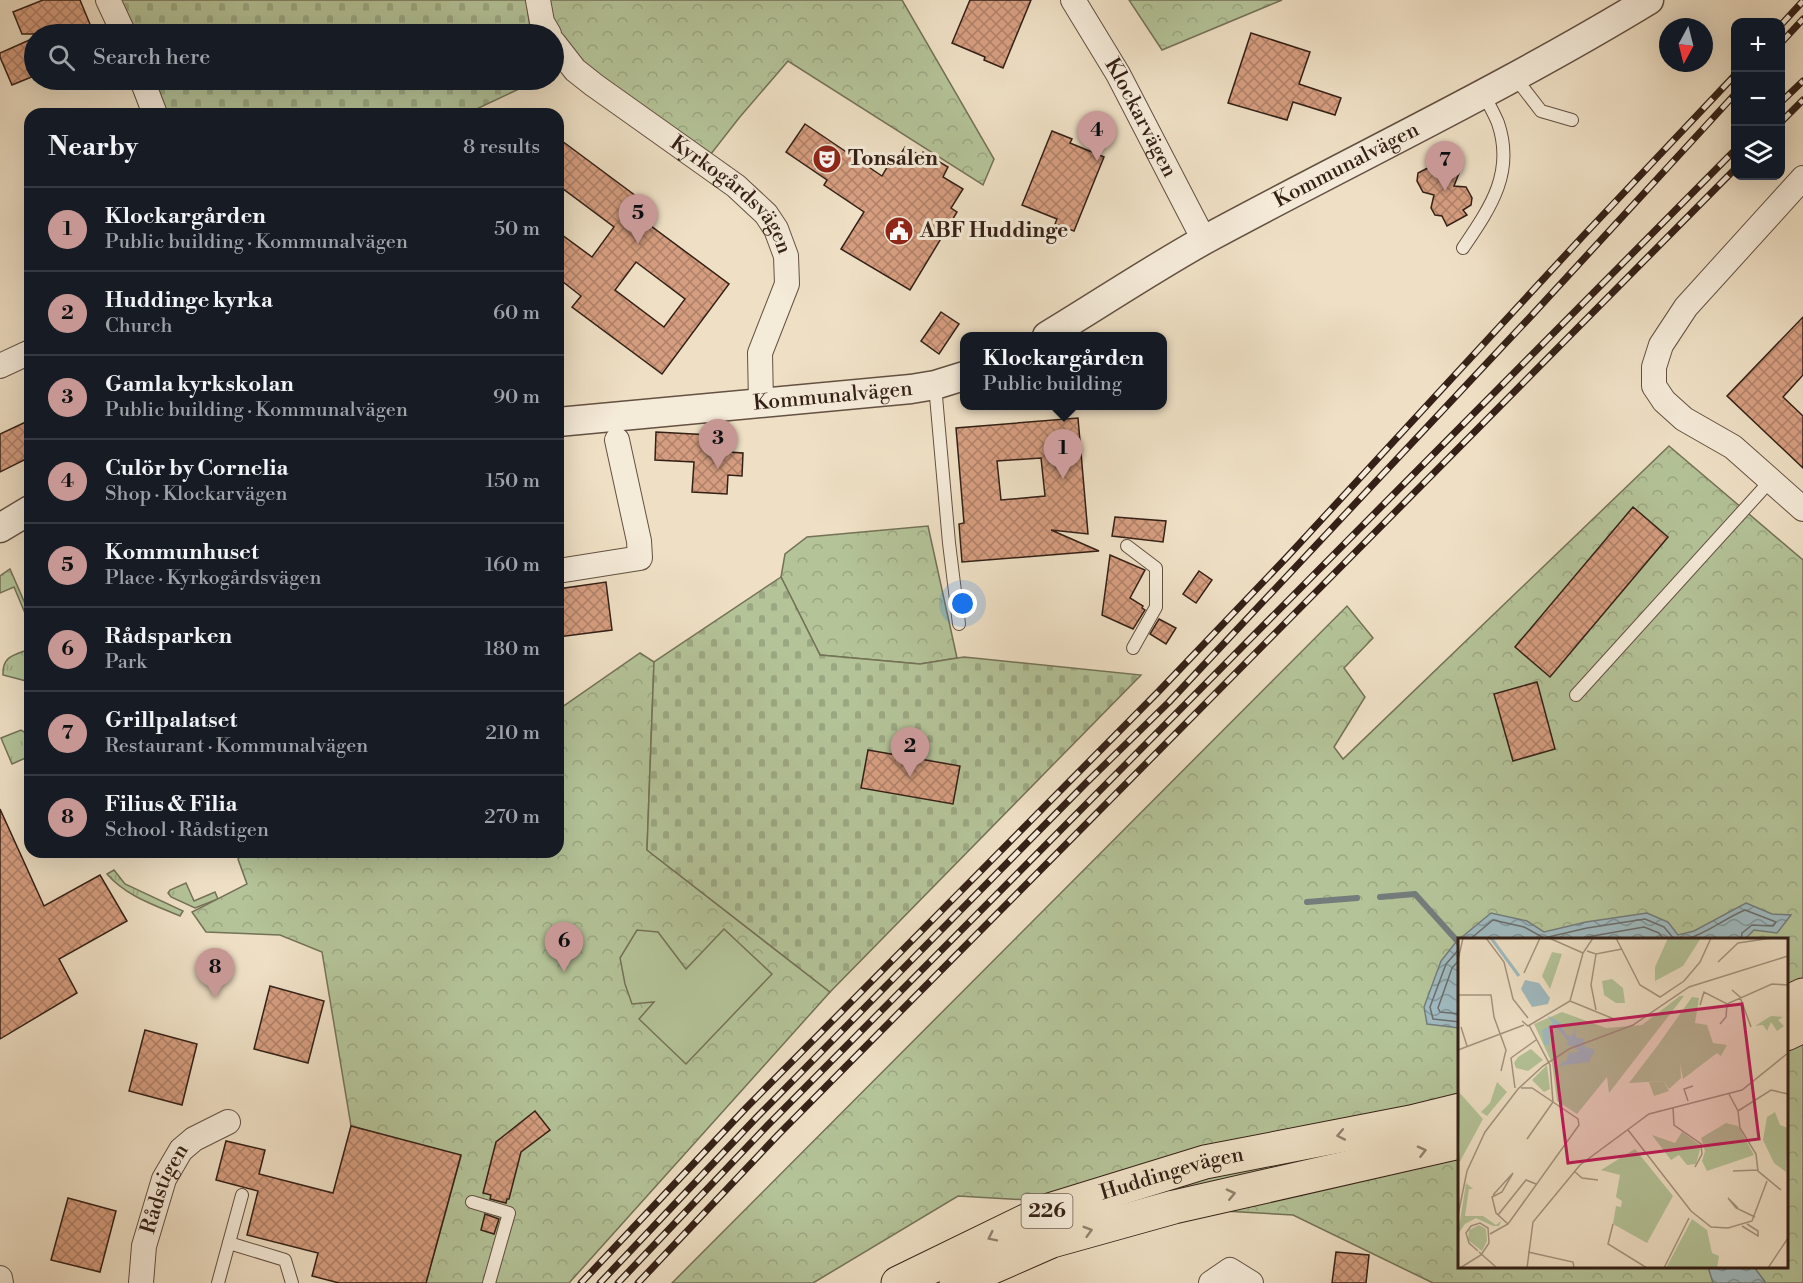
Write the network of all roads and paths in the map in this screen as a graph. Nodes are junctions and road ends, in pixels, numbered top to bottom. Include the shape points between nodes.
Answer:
1 (108, 0) edge
2 (538, 0) edge
3 (1073, 0) edge
4 (1649, 0) edge
5 (119, 24) edge
6 (543, 24) edge
7 (564, 56) edge
8 (1514, 76) junction
9 (146, 90) edge
10 (1483, 93) junction
11 (153, 108) edge
12 (1572, 120) dead end
13 (1803, 178) edge
14 (1204, 240) junction
15 (1463, 248) dead end
16 (1054, 332) edge
17 (24, 355) edge
18 (0, 366) edge
19 (960, 377) edge
20 (935, 385) junction
21 (761, 402) junction
22 (564, 421) edge
23 (617, 440) dead end
24 (1771, 480) junction
25 (1803, 509) edge
26 (24, 514) edge
27 (0, 528) edge
28 (1127, 546) dead end
29 (564, 570) edge
30 (959, 624) dead end
31 (1133, 648) dead end
32 (1576, 695) dead end
33 (1803, 995) edge
34 (1788, 1002) edge
35 (1803, 1026) edge
36 (1788, 1033) edge
37 (1458, 1110) edge
38 (228, 1122) dead end
39 (1458, 1142) edge
40 (242, 1195) dead end
41 (472, 1202) dead end
42 (229, 1243) junction
43 (0, 1278) edge
44 (1, 1283) edge
45 (141, 1283) edge
46 (218, 1283) edge
47 (292, 1283) edge
48 (489, 1283) edge
49 (898, 1283) edge
50 (956, 1283) edge
51 (1211, 1283) edge
52 (1251, 1283) edge

1 - 5 street
2 - 6 street
3 - 14 street, Klockarvägen via 1118,74
4 - 8 street, Kommunalvägen
7 - 21 street, Kyrkogårdsvägen via 594,85 736,186 776,229 786,256 787,285 760,353
8 - 10 street, Kommunalvägen
8 - 12 lane via 1541,111
9 - 11 street
10 - 14 street, Kommunalvägen
10 - 15 lane via 1502,138 1504,169 1488,211
13 - 24 street via 1686,307 1661,345 1654,367 1654,386 1664,401 1684,418 1733,447
14 - 16 street, Kommunalvägen
17 - 18 street
19 - 20 street, Kommunalvägen
20 - 21 street, Kommunalvägen
20 - 30 lane
21 - 22 street, Kommunalvägen
23 - 29 street via 640,558
24 - 25 street
24 - 32 lane
26 - 27 street
28 - 31 lane via 1156,568 1156,607
33 - 34 main road
35 - 36 main road
37 -> 49 main road, Huddingevägen / 226 via 1205,1162 1046,1211
38 - 45 street, Rådstigen via 181,1150 164,1179 144,1246
50 -> 39 main road, Huddingevägen / 226 via 1052,1241 1174,1207
40 - 42 lane
41 - 48 lane via 509,1213
42 - 46 lane
42 - 47 lane via 285,1260
43 - 44 street
51 - 52 street via 1230,1270

